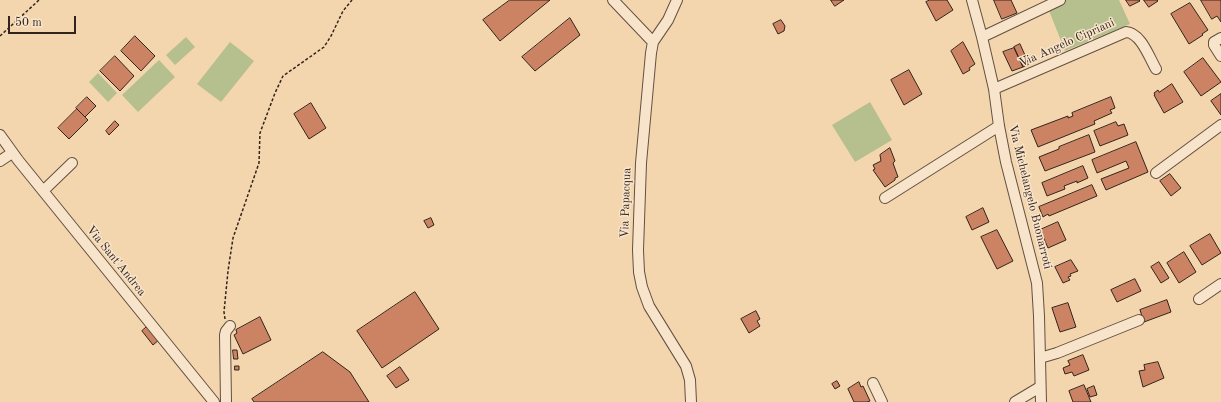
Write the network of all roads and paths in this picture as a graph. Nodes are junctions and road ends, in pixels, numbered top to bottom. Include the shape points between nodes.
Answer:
1 (39, 0) edge
2 (352, 0) edge
3 (613, 0) edge
4 (677, 0) edge
5 (972, 0) edge
6 (1060, 0) edge
7 (0, 36) edge
8 (982, 37) junction
9 (1221, 38) edge
10 (654, 42) junction
11 (1221, 56) edge
12 (1156, 69) dead end
13 (994, 89) junction
14 (999, 126) junction
15 (1221, 126) edge
16 (0, 135) edge
17 (12, 153) junction
18 (0, 161) edge
19 (72, 162) dead end
20 (1156, 173) dead end
21 (43, 191) junction
22 (885, 198) dead end
23 (1221, 284) edge
24 (1199, 299) dead end
25 (1139, 320) dead end
26 (228, 329) joint
27 (1040, 358) junction
28 (873, 383) dead end
29 (1040, 387) junction
30 (214, 402) edge
31 (226, 402) edge
32 (691, 402) edge
33 (882, 402) edge
34 (1015, 402) edge
35 (1041, 402) edge

1 - 7 path
2 - 26 path via 343,11 324,47 283,76 260,133 259,163 233,238 224,312
3 - 10 street
4 - 10 street, Via Papacqua
5 - 8 street, Via Michelangelo Buonarroti
6 - 8 street
8 - 13 street, Via Michelangelo Buonarroti
9 - 11 street via 1214,42
10 - 32 street, Via Papacqua via 650,57 641,163 639,272 649,306 686,366 690,380
12 - 13 street, Via Angelo Cipriani via 1138,37 1126,32
13 - 14 street, Via Michelangelo Buonarroti
14 - 22 street
14 - 27 street, Via Michelangelo Buonarroti via 1037,283
15 - 20 street
16 - 17 street, Via Sant'Andrea
17 - 18 street
17 - 21 street, Via Sant'Andrea
19 - 21 street
21 - 30 street, Via Sant'Andrea
23 - 24 street
25 - 27 street
26 - 31 street
27 - 29 street, Via Michelangelo Buonarroti
28 - 33 street
29 - 34 street
29 - 35 street, Via Michelangelo Buonarroti

